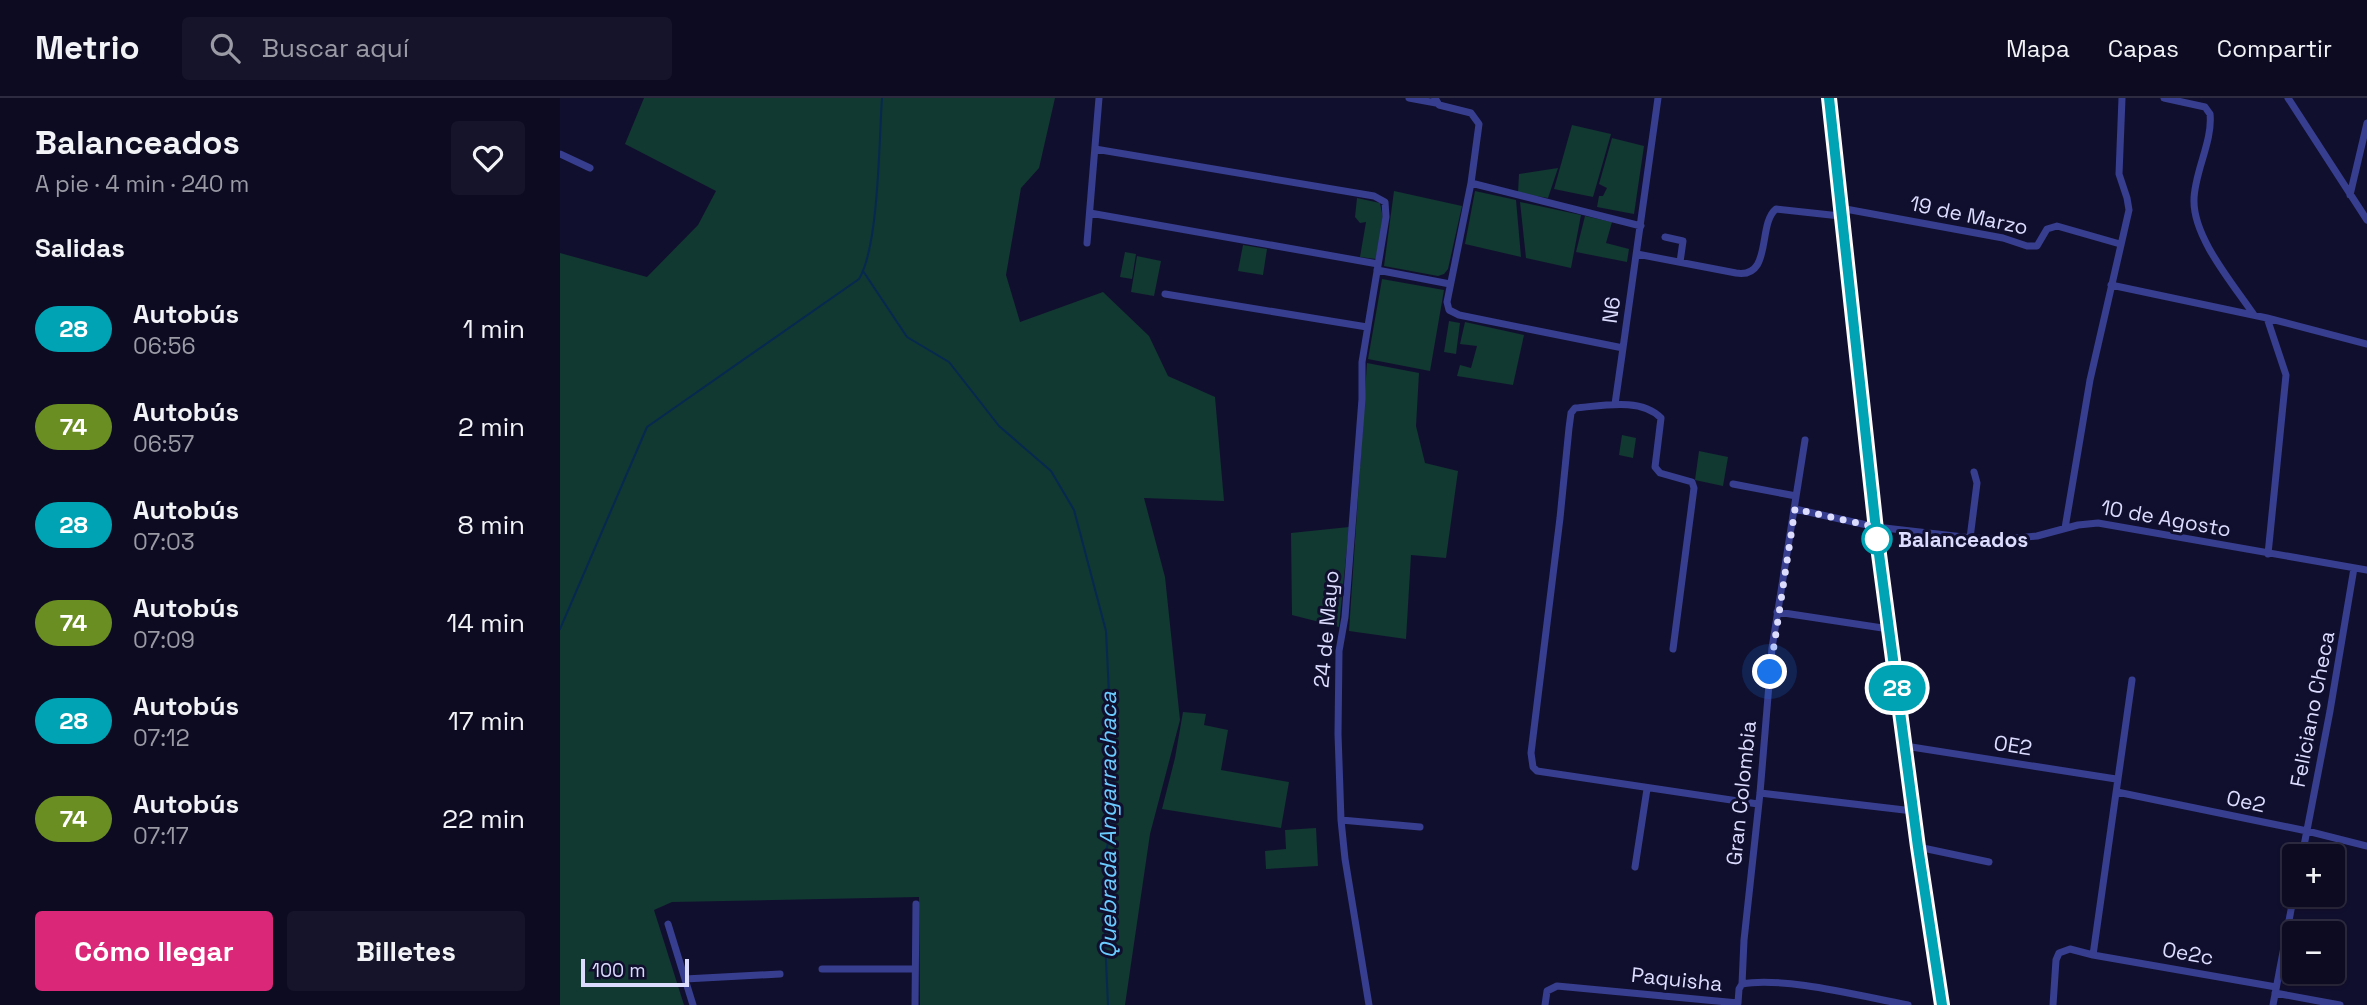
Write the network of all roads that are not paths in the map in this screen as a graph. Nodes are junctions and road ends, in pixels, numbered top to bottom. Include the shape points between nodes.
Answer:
1 (1099, 98) edge
2 (1409, 98) edge
3 (1658, 98) edge
4 (1829, 98) edge
5 (2122, 98) edge
6 (2164, 98) edge
7 (2288, 98) edge
8 (1436, 100) edge
9 (2367, 122) edge
10 (1095, 149) junction
11 (560, 154) edge
12 (590, 168) dead end
13 (1471, 183) junction
14 (2350, 195) junction
15 (1840, 212) junction
16 (1090, 213) junction
17 (2367, 220) edge
18 (1642, 226) junction
19 (1665, 237) dead end
20 (1087, 243) dead end
21 (2120, 244) junction
22 (1637, 254) junction
23 (1680, 262) junction
24 (1378, 263) junction
25 (1450, 284) junction
26 (2110, 285) junction
27 (1165, 293) dead end
28 (2254, 315) junction
29 (2267, 318) junction
30 (1367, 327) junction
31 (2367, 344) edge
32 (1623, 348) junction
33 (1615, 404) junction
34 (1805, 440) dead end
35 (1974, 472) dead end
36 (1733, 484) dead end
37 (1796, 496) junction
38 (1795, 509) junction
39 (1876, 527) junction
40 (2065, 528) junction
41 (1970, 538) junction
42 (2268, 554) junction
43 (2354, 568) junction
44 (2367, 570) edge
45 (1777, 612) junction
46 (1889, 629) junction
47 (1673, 649) dead end
48 (2132, 680) dead end
49 (1905, 746) junction
50 (2116, 779) junction
51 (1647, 789) junction
52 (2118, 792) junction
53 (1760, 793) junction
54 (1758, 804) junction
55 (1913, 811) junction
56 (1341, 820) junction
57 (1420, 827) dead end
58 (2307, 831) junction
59 (2304, 844) edge
60 (2367, 846) edge
61 (1918, 847) junction
62 (1989, 862) dead end
63 (1635, 867) dead end
64 (916, 904) dead end
65 (2292, 907) edge
66 (668, 923) dead end
67 (2092, 955) junction
68 (822, 969) dead end
69 (915, 969) junction
70 (780, 974) dead end
71 (684, 979) junction
72 (1742, 984) junction
73 (2276, 990) junction
74 (1861, 996) junction
75 (1738, 1004) edge
76 (693, 1005) edge
77 (915, 1005) edge
78 (1369, 1005) edge
79 (1545, 1005) edge
80 (1859, 1005) edge
81 (1908, 1005) edge
82 (1942, 1005) edge
83 (2053, 1005) edge
84 (2273, 1005) edge
85 (2340, 1005) edge

1 - 10 street
2 - 8 street
3 - 18 street, N6
4 - 15 street
5 - 21 street via 2119,174 2129,210
6 - 28 street via 2205,107 2210,114 2194,201 2197,219 2204,240
7 - 14 street
8 - 13 street via 1478,120
9 - 14 street
10 - 16 street
10 - 24 street, 24 de Mayo via 1374,196 1385,202 1386,211
11 - 12 street
13 - 18 street
13 - 25 street
14 - 17 street
15 - 21 street, 19 de Marzo via 2027,247 2037,246 2047,229 2057,226
15 - 23 street, 19 de Marzo via 1776,209 1770,215 1762,256 1747,273
15 - 39 street
16 - 20 street
16 - 24 street
18 - 22 street, N6
19 - 23 street via 1684,241
21 - 26 street
22 - 23 street, 19 de Marzo
22 - 32 street, N6
24 - 25 street
24 - 30 street, 24 de Mayo
25 - 32 street, N6 via 1448,307 1459,315
26 - 28 street
26 - 40 street
27 - 30 street
28 - 29 street
29 - 31 street
29 - 42 street via 2286,375
30 - 56 street, 24 de Mayo via 1339,651
32 - 33 street
33 - 47 street via 1640,407 1661,418 1656,467 1660,473 1692,482 1694,488
33 - 51 street via 1575,408 1571,414 1530,761 1537,771
34 - 37 street, Gran Colombia
35 - 41 street via 1977,483
36 - 37 street
37 - 38 street, Gran Colombia
38 - 39 street, 10 de Agosto
38 - 45 street, Gran Colombia
39 - 41 street, 10 de Agosto
39 - 46 street
40 - 41 street, 10 de Agosto via 2038,536
40 - 42 street, 10 de Agosto via 2098,523
42 - 43 street, 10 de Agosto
43 - 44 street, 10 de Agosto
43 - 58 street, Feliciano Checa
45 - 46 street
45 - 53 street, Gran Colombia
46 - 49 street
48 - 50 street
49 - 50 street, OE2
49 - 55 street
50 - 52 street
51 - 54 street
51 - 63 street
52 - 58 street, Oe2
52 - 67 street
53 - 54 street, Gran Colombia
53 - 55 street
54 - 72 street, Gran Colombia
55 - 61 street
56 - 57 street
56 - 78 street, 24 de Mayo
58 - 59 street, Feliciano Checa
58 - 60 street, Oe2
61 - 62 street
61 - 82 street
64 - 69 street
65 - 73 street
66 - 71 street
67 - 73 street, Oe2c
67 - 83 street, Oe2c via 2070,949 2059,953
68 - 69 street
69 - 77 street
70 - 71 street
71 - 76 street
72 - 74 street, Paquisha
72 - 75 street, Paquisha
73 - 84 street
73 - 85 street, Oe2c
74 - 80 street
74 - 81 street, Paquisha
75 - 79 street, Paquisha via 1574,986 1550,988

